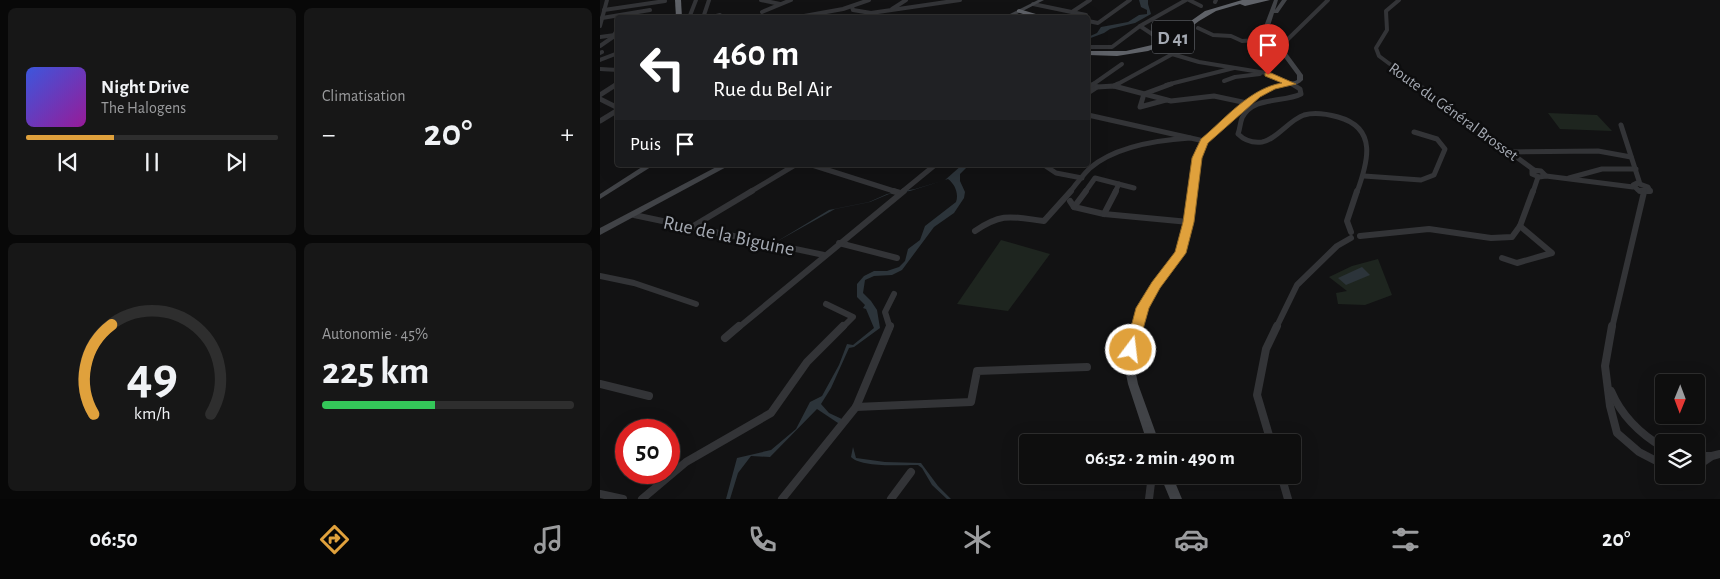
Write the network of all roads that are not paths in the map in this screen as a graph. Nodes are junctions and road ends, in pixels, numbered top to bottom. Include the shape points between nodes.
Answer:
1 (606, 0) edge
2 (672, 0) edge
3 (678, 0) edge
4 (696, 0) edge
5 (709, 0) edge
6 (761, 0) edge
7 (791, 0) edge
8 (869, 0) edge
9 (906, 0) edge
10 (960, 0) edge
11 (1042, 0) edge
12 (1090, 0) edge
13 (1130, 0) edge
14 (1188, 0) edge
15 (1230, 0) edge
16 (1240, 0) edge
17 (1253, 0) edge
18 (1267, 0) edge
19 (1276, 0) edge
20 (1284, 0) edge
21 (1328, 0) edge
22 (1399, 0) edge
23 (651, 1) edge
24 (665, 1) edge
25 (859, 2) edge
26 (780, 4) junction
27 (1033, 4) junction
28 (852, 7) junction
29 (1204, 7) junction
30 (604, 10) junction
31 (650, 10) junction
32 (889, 10) junction
33 (1019, 11) junction
34 (762, 12) dead end
35 (1072, 12) junction
36 (620, 15) edge
37 (649, 15) edge
38 (672, 15) edge
39 (679, 15) edge
40 (691, 15) edge
41 (704, 15) edge
42 (809, 15) edge
43 (1010, 15) edge
44 (1033, 15) edge
45 (1086, 15) dead end
46 (615, 16) edge
47 (1200, 16) junction
48 (602, 18) junction
49 (1269, 20) junction
50 (1090, 21) edge
51 (600, 26) edge
52 (1140, 26) junction
53 (1198, 28) dead end
54 (615, 35) joint
55 (600, 37) edge
56 (1158, 38) dead end
57 (1272, 40) junction
58 (1285, 42) dead end
59 (600, 46) edge
60 (1090, 50) edge
61 (1090, 50) edge
62 (1090, 50) edge
63 (1178, 51) dead end
64 (615, 54) edge
65 (1172, 54) junction
66 (1283, 55) junction
67 (1262, 58) dead end
68 (600, 60) edge
69 (1122, 64) dead end
70 (1238, 68) junction
71 (600, 69) edge
72 (615, 70) edge
73 (1264, 74) junction
74 (1224, 82) dead end
75 (615, 84) edge
76 (1292, 84) junction
77 (1092, 86) edge
78 (1114, 86) junction
79 (1144, 94) junction
80 (600, 95) edge
81 (600, 100) edge
82 (1166, 100) junction
83 (1247, 103) junction
84 (615, 108) edge
85 (615, 111) edge
86 (1090, 115) edge
87 (600, 121) edge
88 (1621, 125) dead end
89 (1414, 132) dead end
90 (1190, 138) junction
91 (1204, 141) junction
92 (1510, 152) junction
93 (1631, 157) junction
94 (647, 167) edge
95 (722, 167) edge
96 (792, 167) edge
97 (818, 167) edge
98 (932, 167) edge
99 (1047, 167) edge
100 (1636, 169) junction
101 (1534, 170) junction
102 (1364, 176) junction
103 (1546, 176) junction
104 (1538, 177) junction
105 (1082, 178) junction
106 (1568, 179) junction
107 (1119, 184) junction
108 (1640, 184) junction
109 (1633, 187) junction
110 (1134, 188) dead end
111 (1644, 192) junction
112 (900, 193) junction
113 (600, 197) edge
114 (1070, 201) dead end
115 (1074, 207) junction
116 (1104, 214) junction
117 (634, 215) junction
118 (1189, 222) junction
119 (1520, 226) junction
120 (690, 228) junction
121 (975, 231) dead end
122 (600, 232) edge
123 (1351, 235) junction
124 (839, 243) junction
125 (824, 255) junction
126 (897, 258) dead end
127 (1502, 258) dead end
128 (600, 276) edge
129 (894, 294) dead end
130 (696, 304) dead end
131 (826, 304) dead end
132 (725, 338) dead end
133 (1087, 367) dead end
134 (1608, 383) junction
135 (600, 384) edge
136 (649, 396) dead end
137 (856, 407) junction
138 (1628, 422) junction
139 (1615, 426) junction
140 (1150, 434) edge
141 (1269, 434) edge
142 (1655, 442) edge
143 (1716, 455) edge
144 (1655, 461) edge
145 (1705, 462) edge
146 (911, 472) dead end
147 (1151, 484) edge
148 (1170, 484) edge
149 (1284, 484) edge
150 (600, 494) edge
151 (622, 499) edge
152 (642, 499) edge
153 (782, 499) edge
154 (890, 499) edge
155 (1150, 499) edge
156 (1176, 499) edge
157 (1288, 499) edge

1 - 30 street
2 - 38 highway
3 - 39 highway
4 - 40 street
5 - 41 street
6 - 26 street
7 - 26 street
8 - 25 street
9 - 32 street
10 - 32 street
11 - 27 main road
12 - 35 street
13 - 50 street via 1098,23
14 - 29 street
14 - 52 street
15 - 29 highway
16 - 29 highway, D 41
17 - 47 highway, D 41 via 1222,6
18 - 47 highway via 1222,8
19 - 49 main road
20 - 49 main road
21 - 58 street
22 - 92 street, Route du Général Brosset via 1386,11 1388,25 1376,48 1379,56
23 - 24 street
23 - 30 street
23 - 31 street
25 - 28 street
26 - 34 street
27 - 33 main road
27 - 35 street
28 - 32 street via 864,12
28 - 42 street
29 - 60 highway, D 41 via 1167,37 1151,45 1122,50
30 - 48 street
31 - 36 street
31 - 37 street
33 - 43 main road
33 - 44 highway
35 - 45 street
46 - 48 street
47 - 61 highway, D 41 via 1173,37 1152,47 1124,53
48 - 51 street
49 - 57 main road via 1266,29
52 - 56 street
52 - 62 street via 1112,46
53 - 57 street via 1242,41
54 - 55 street
54 - 59 street
57 - 66 main road
63 - 65 street
64 - 68 street
65 - 70 street via 1201,63
65 - 78 street
66 - 67 street
66 - 76 main road via 1300,75 1300,80
69 - 77 street
70 - 73 street
70 - 79 street via 1204,74
71 - 72 street
73 - 74 street via 1235,77
73 - 76 street
75 - 80 street
76 - 83 main road via 1265,90
76 - 102 street via 1300,89 1301,94 1260,104 1249,111 1242,118 1239,137 1263,142 1294,119 1310,114 1342,118 1365,132 1368,141
77 - 78 street
78 - 79 street
79 - 82 street
79 - 82 street via 1140,107
81 - 84 street
82 - 83 street via 1214,96
83 - 91 main road
85 - 87 street
86 - 90 street
88 - 93 street
89 - 102 street via 1437,139 1445,149 1434,175 1421,180
90 - 91 street
90 - 105 street via 1158,140 1116,154 1086,170
91 - 118 main road via 1197,158
92 - 93 street via 1598,151
92 - 101 street, Route du Général Brosset
93 - 100 street
94 - 113 main road
95 - 117 main road
96 - 120 street
97 - 112 street
98 - 112 street
99 - 105 street
100 - 106 street via 1589,170
100 - 108 street
101 - 103 street
101 - 104 street via 1532,174
102 - 123 street via 1348,216
103 - 104 street
103 - 106 street
104 - 119 street
105 - 121 street via 1044,221 1008,216
106 - 109 street
107 - 110 street
107 - 115 street via 1095,178
107 - 116 street
108 - 109 street
108 - 111 street via 1650,190
109 - 111 street
111 - 134 street via 1607,347 1605,366
112 - 124 street
114 - 115 street
115 - 116 street
116 - 118 street
117 - 120 street, Rue de la Biguine
117 - 122 main road
118 - 140 main road via 1181,253 1142,308 1131,350 1133,384
119 - 123 street via 1512,237 1501,240 1428,229 1378,236
119 - 127 street via 1552,253 1517,263
120 - 125 street, Rue de la Biguine
123 - 141 street via 1297,284 1266,349 1257,395
124 - 125 street
124 - 126 street
125 - 132 street
128 - 130 street via 634,283
129 - 137 street via 884,312 890,327
131 - 152 street via 853,317 807,362 771,413 686,462
133 - 137 street via 978,371 971,402
134 - 138 street via 1617,407
134 - 139 street
135 - 136 street
137 - 153 street
138 - 139 street via 1619,419
138 - 142 street
139 - 144 street via 1617,433
143 - 145 street
146 - 154 street
147 - 155 street
148 - 156 main road
149 - 157 street
150 - 151 street

